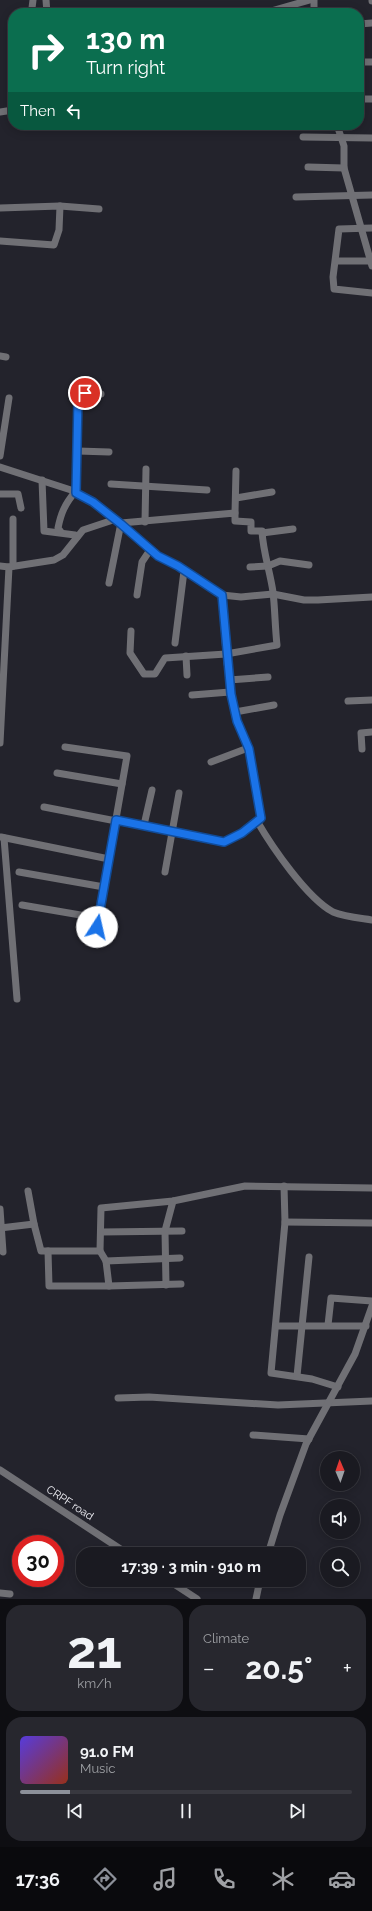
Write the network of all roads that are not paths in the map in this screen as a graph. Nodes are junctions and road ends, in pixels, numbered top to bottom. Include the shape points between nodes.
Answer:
1 (32, 0) edge
2 (310, 0) edge
3 (32, 8) dead end
4 (282, 8) edge
5 (338, 130) edge
6 (303, 137) dead end
7 (340, 137) junction
8 (372, 138) edge
9 (308, 167) dead end
10 (344, 168) junction
11 (353, 195) junction
12 (372, 195) edge
13 (296, 197) dead end
14 (60, 206) junction
15 (0, 208) edge
16 (99, 209) dead end
17 (362, 227) junction
18 (372, 228) edge
19 (0, 241) edge
20 (336, 261) junction
21 (372, 263) edge
22 (372, 293) edge
23 (101, 394) dead end
24 (9, 398) dead end
25 (78, 451) junction
26 (110, 452) dead end
27 (0, 456) edge
28 (0, 467) edge
29 (146, 469) dead end
30 (236, 471) dead end
31 (42, 480) junction
32 (111, 484) dead end
33 (146, 485) junction
34 (207, 490) dead end
35 (272, 492) dead end
36 (75, 493) junction
37 (0, 494) edge
38 (236, 498) junction
39 (21, 508) dead end
40 (235, 513) junction
41 (13, 519) dead end
42 (119, 522) junction
43 (145, 522) junction
44 (293, 529) dead end
45 (61, 532) junction
46 (262, 533) junction
47 (77, 537) junction
48 (150, 550) junction
49 (309, 565) dead end
50 (0, 566) edge
51 (11, 566) junction
52 (268, 566) junction
53 (250, 568) dead end
54 (184, 571) junction
55 (109, 583) dead end
56 (273, 594) junction
57 (137, 595) dead end
58 (222, 595) junction
59 (372, 597) edge
60 (131, 631) dead end
61 (174, 643) dead end
62 (226, 654) junction
63 (186, 656) junction
64 (187, 675) dead end
65 (268, 677) dead end
66 (229, 680) junction
67 (230, 692) junction
68 (192, 695) dead end
69 (372, 700) edge
70 (348, 701) dead end
71 (274, 706) dead end
72 (235, 712) junction
73 (0, 713) edge
74 (372, 732) edge
75 (0, 743) edge
76 (65, 746) dead end
77 (248, 748) junction
78 (362, 749) dead end
79 (211, 762) dead end
80 (57, 773) dead end
81 (122, 784) junction
82 (152, 790) dead end
83 (179, 793) dead end
84 (44, 807) dead end
85 (116, 820) junction
86 (257, 821) junction
87 (144, 825) junction
88 (173, 832) junction
89 (2, 837) edge
90 (108, 859) junction
91 (20, 872) dead end
92 (165, 872) dead end
93 (104, 887) junction
94 (22, 905) dead end
95 (98, 918) junction
96 (372, 920) edge
97 (97, 927) dead end
98 (17, 999) dead end
99 (284, 1186) junction
100 (372, 1188) edge
101 (28, 1191) dead end
102 (173, 1201) junction
103 (0, 1209) edge
104 (285, 1222) junction
105 (372, 1223) edge
106 (34, 1224) junction
107 (1, 1228) edge
108 (165, 1231) junction
109 (182, 1231) dead end
110 (102, 1232) junction
111 (48, 1251) junction
112 (100, 1251) junction
113 (3, 1252) dead end
114 (309, 1257) dead end
115 (180, 1258) dead end
116 (165, 1259) junction
117 (106, 1261) junction
118 (181, 1284) dead end
119 (166, 1285) junction
120 (109, 1286) junction
121 (372, 1301) edge
122 (372, 1306) edge
123 (328, 1325) junction
124 (277, 1326) junction
125 (303, 1326) junction
126 (366, 1326) junction
127 (297, 1376) junction
128 (338, 1387) junction
129 (118, 1398) dead end
130 (372, 1401) edge
131 (328, 1404) junction
132 (253, 1435) dead end
133 (309, 1439) junction
134 (0, 1470) edge
135 (117, 1547) edge
136 (270, 1547) edge
137 (179, 1587) edge
138 (259, 1587) edge
139 (0, 1593) edge
140 (10, 1594) dead end
141 (197, 1599) edge
142 (256, 1599) edge

1 - 3 street
2 - 4 street
5 - 7 street
6 - 7 street
7 - 8 street
7 - 10 street via 344,146
9 - 10 street
10 - 11 street
11 - 12 street
11 - 13 street
11 - 17 street
14 - 15 street
14 - 16 street
14 - 19 street via 60,230 54,245
17 - 18 street
17 - 20 street via 339,229
17 - 21 street
20 - 21 street
20 - 22 street via 334,289
23 - 25 street via 85,393 78,399
24 - 27 street
25 - 26 street
25 - 36 street
28 - 31 street
29 - 33 street
30 - 38 street
31 - 36 street
31 - 45 street via 44,530
32 - 33 street
33 - 34 street
33 - 43 street
35 - 38 street
36 - 42 street via 93,502
36 - 45 street via 65,504 58,528
37 - 39 street via 18,494
38 - 40 street
40 - 43 street
40 - 46 street via 235,521 251,522 251,531
41 - 51 street
42 - 43 street
42 - 47 street via 83,530
42 - 48 street
42 - 55 street
44 - 46 street
45 - 47 street
46 - 52 street
47 - 51 street via 63,555 54,560
48 - 54 street
48 - 57 street via 142,562
49 - 52 street via 280,561
50 - 51 street
51 - 73 street
52 - 53 street
52 - 56 street
54 - 58 street
54 - 61 street
56 - 58 street via 241,597
56 - 59 street via 311,600
56 - 62 street via 276,645
58 - 62 street
60 - 63 street via 130,653 144,674 155,674 165,658
62 - 63 street
62 - 66 street
63 - 64 street
65 - 66 street
66 - 67 street
67 - 68 street
67 - 72 street
69 - 70 street
71 - 72 street
72 - 77 street
73 - 75 street
74 - 78 street via 361,732
76 - 81 street via 127,756
77 - 79 street
77 - 86 street via 261,818
80 - 81 street
81 - 85 street
82 - 87 street
83 - 88 street
84 - 85 street
85 - 87 street
85 - 90 street
86 - 88 street via 242,833 224,842
86 - 96 street via 273,850 318,902 334,912
87 - 88 street
88 - 92 street
89 - 90 street
89 - 98 street
90 - 93 street
91 - 93 street
93 - 95 street
94 - 95 street
95 - 97 street
99 - 100 street
99 - 102 street via 245,1186
99 - 104 street
101 - 106 street
102 - 108 street
102 - 110 street via 101,1208
103 - 107 street
104 - 105 street
104 - 124 street
106 - 107 street
106 - 111 street via 41,1251
107 - 113 street
108 - 109 street
108 - 110 street
108 - 116 street
110 - 112 street
111 - 112 street
111 - 120 street via 49,1286
112 - 117 street
114 - 125 street
115 - 116 street
116 - 117 street
116 - 119 street
117 - 120 street
118 - 119 street
119 - 120 street
121 - 123 street via 331,1298
122 - 126 street
123 - 125 street
123 - 126 street
124 - 125 street
124 - 127 street via 271,1372
125 - 127 street
126 - 128 street
127 - 128 street
128 - 131 street
129 - 131 street via 149,1397 278,1405
130 - 131 street
131 - 133 street
132 - 133 street
133 - 136 street
134 - 135 street, CRPF road
137 - 141 street
138 - 142 street
139 - 140 street

